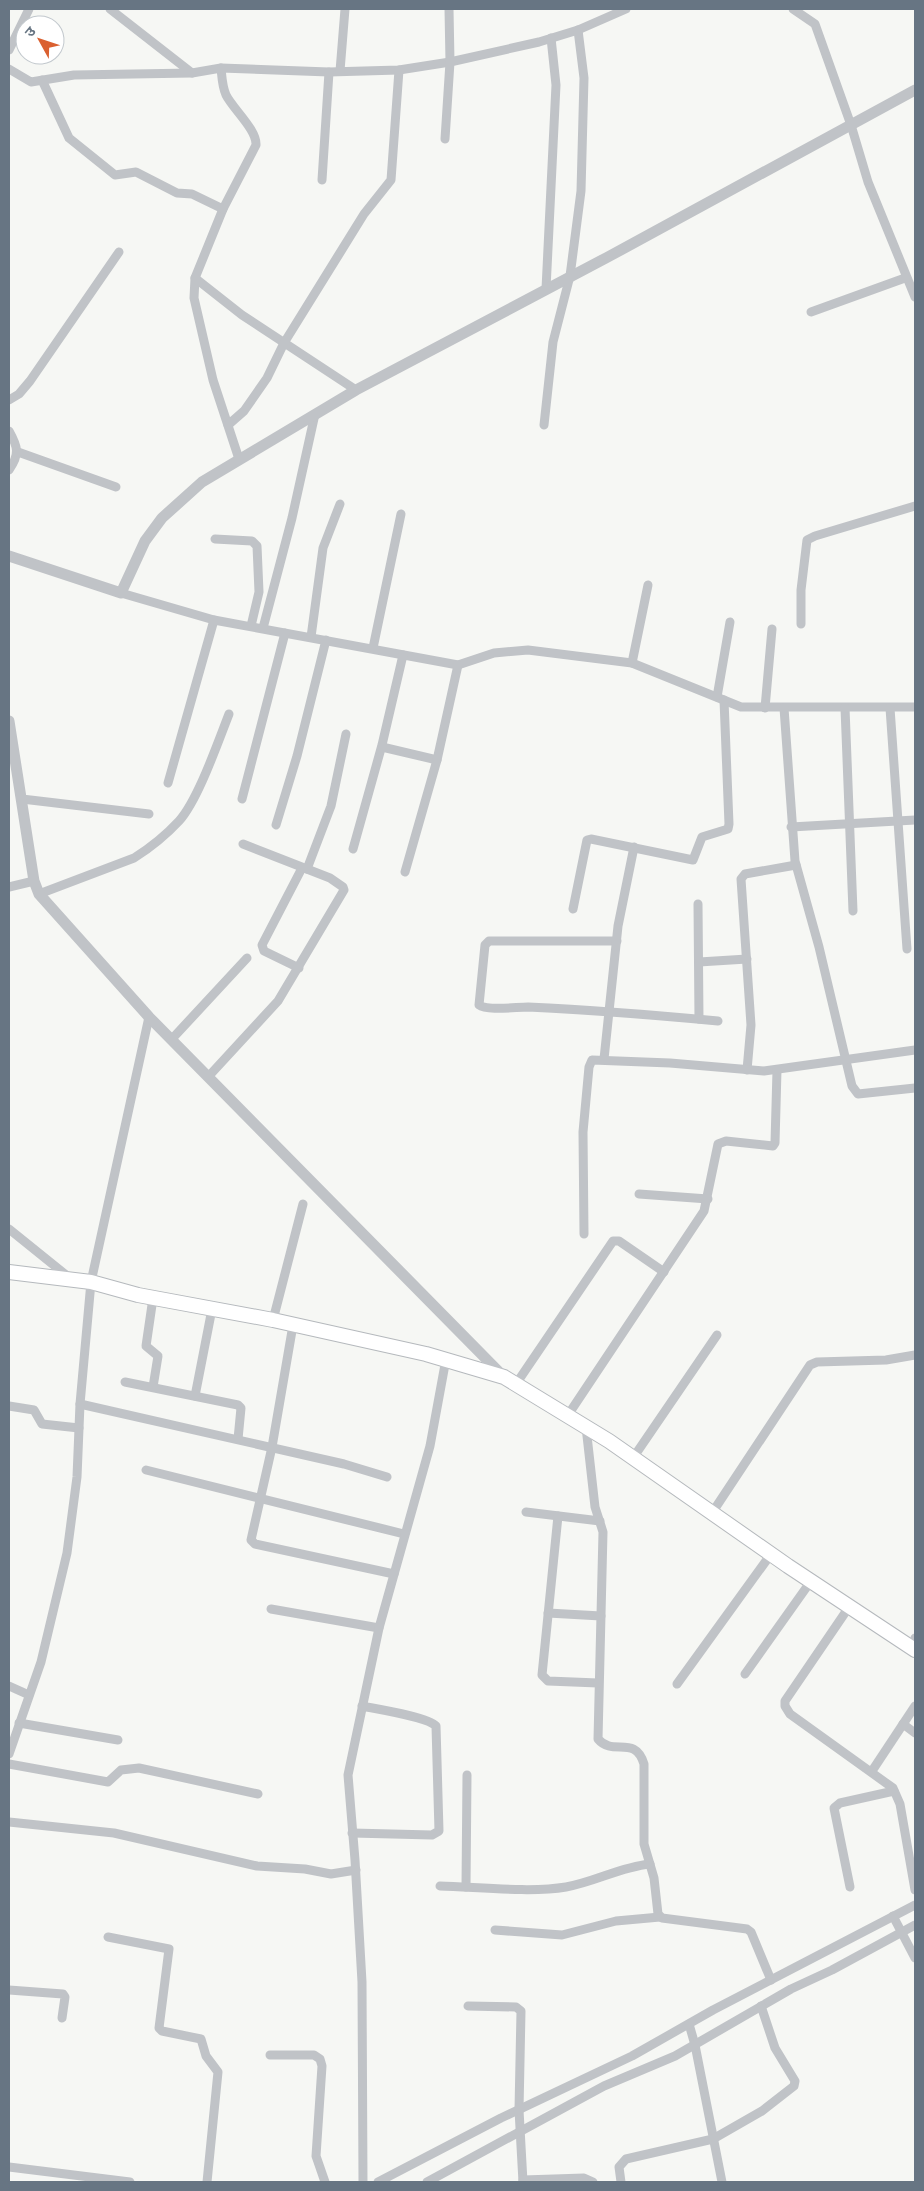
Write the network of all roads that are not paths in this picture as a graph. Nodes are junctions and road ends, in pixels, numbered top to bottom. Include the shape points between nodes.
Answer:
1 (29, 9) edge
2 (110, 9) edge
3 (345, 9) edge
4 (449, 9) edge
5 (626, 9) edge
6 (793, 9) edge
7 (578, 30) junction
8 (551, 38) junction
9 (9, 50) edge
10 (450, 62) junction
11 (221, 68) junction
12 (9, 69) edge
13 (399, 70) junction
14 (340, 71) junction
15 (329, 72) junction
16 (192, 73) junction
17 (42, 80) junction
18 (915, 90) edge
19 (851, 125) junction
20 (445, 139) dead end
21 (322, 180) dead end
22 (224, 209) junction
23 (119, 252) dead end
24 (570, 276) junction
25 (196, 278) junction
26 (906, 278) junction
27 (546, 289) junction
28 (915, 297) edge
29 (811, 312) dead end
30 (284, 343) junction
31 (356, 390) junction
32 (9, 400) edge
33 (315, 414) junction
34 (228, 425) junction
35 (544, 425) dead end
36 (9, 431) edge
37 (18, 452) junction
38 (239, 459) junction
39 (9, 470) edge
40 (116, 487) dead end
41 (340, 504) dead end
42 (915, 506) edge
43 (401, 514) dead end
44 (215, 539) dead end
45 (9, 556) edge
46 (648, 585) dead end
47 (121, 593) junction
48 (214, 620) junction
49 (730, 622) dead end
50 (801, 624) dead end
51 (251, 626) junction
52 (263, 628) junction
53 (772, 629) dead end
54 (285, 633) junction
55 (311, 638) junction
56 (326, 640) junction
57 (373, 648) junction
58 (403, 655) junction
59 (632, 663) junction
60 (458, 665) junction
61 (721, 698) junction
62 (915, 707) edge
63 (765, 708) junction
64 (784, 708) junction
65 (845, 708) junction
66 (890, 708) junction
67 (229, 714) dead end
68 (9, 721) edge
69 (346, 734) dead end
70 (382, 747) junction
71 (436, 760) junction
72 (168, 783) dead end
73 (22, 799) junction
74 (242, 800) dead end
75 (149, 814) dead end
76 (915, 820) edge
77 (896, 821) junction
78 (850, 823) junction
79 (276, 825) dead end
80 (792, 827) junction
81 (243, 844) dead end
82 (634, 847) junction
83 (353, 849) dead end
84 (796, 865) junction
85 (305, 868) junction
86 (405, 872) dead end
87 (34, 881) junction
88 (9, 887) edge
89 (39, 894) junction
90 (698, 904) dead end
91 (573, 909) dead end
92 (853, 911) dead end
93 (616, 941) junction
94 (907, 949) dead end
95 (247, 958) dead end
96 (747, 959) junction
97 (699, 962) junction
98 (299, 968) junction
99 (609, 1010) junction
100 (149, 1017) junction
101 (699, 1019) junction
102 (718, 1021) dead end
103 (171, 1040) junction
104 (915, 1050) edge
105 (845, 1058) junction
106 (604, 1059) junction
107 (747, 1070) junction
108 (776, 1070) junction
109 (208, 1077) junction
110 (915, 1088) edge
111 (639, 1194) dead end
112 (708, 1200) junction
113 (303, 1204) dead end
114 (9, 1228) edge
115 (584, 1234) dead end
116 (9, 1272) edge
117 (664, 1272) junction
118 (71, 1279) junction
119 (91, 1282) junction
120 (153, 1298) junction
121 (212, 1309) junction
122 (273, 1320) junction
123 (293, 1325) junction
124 (717, 1335) dead end
125 (915, 1355) edge
126 (446, 1359) junction
127 (510, 1380) junction
128 (125, 1382) dead end
129 (153, 1388) junction
130 (195, 1396) junction
131 (80, 1404) junction
132 (9, 1406) edge
133 (568, 1416) junction
134 (586, 1427) junction
135 (79, 1428) junction
136 (238, 1439) junction
137 (272, 1447) junction
138 (633, 1458) junction
139 (146, 1470) dead end
140 (387, 1477) dead end
141 (260, 1497) junction
142 (526, 1512) dead end
143 (712, 1513) junction
144 (558, 1516) junction
145 (600, 1521) junction
146 (404, 1534) junction
147 (771, 1554) junction
148 (394, 1574) junction
149 (811, 1580) junction
150 (849, 1607) junction
151 (271, 1609) dead end
152 (548, 1613) junction
153 (601, 1616) junction
154 (379, 1628) junction
155 (914, 1645) edge
156 (745, 1674) dead end
157 (598, 1683) junction
158 (677, 1684) dead end
159 (9, 1686) edge
160 (29, 1695) junction
161 (362, 1706) junction
162 (915, 1706) edge
163 (19, 1723) junction
164 (903, 1724) junction
165 (915, 1733) edge
166 (118, 1740) dead end
167 (9, 1754) edge
168 (9, 1764) edge
169 (872, 1771) junction
170 (467, 1775) dead end
171 (894, 1791) junction
172 (258, 1794) dead end
173 (9, 1822) edge
174 (352, 1833) junction
175 (911, 1839) edge
176 (650, 1864) junction
177 (356, 1870) junction
178 (440, 1886) dead end
179 (466, 1887) junction
180 (850, 1888) dead end
181 (915, 1890) edge
182 (915, 1904) edge
183 (660, 1917) junction
184 (897, 1925) junction
185 (915, 1925) edge
186 (495, 1930) dead end
187 (108, 1937) dead end
188 (915, 1958) edge
189 (771, 1980) junction
190 (9, 1990) edge
191 (468, 2006) dead end
192 (761, 2006) junction
193 (62, 2018) dead end
194 (692, 2035) junction
195 (270, 2055) dead end
196 (520, 2122) junction
197 (713, 2139) junction
198 (9, 2167) edge
199 (522, 2181) edge
200 (130, 2182) edge
201 (207, 2182) edge
202 (325, 2182) edge
203 (363, 2182) edge
204 (378, 2182) edge
205 (427, 2182) edge
206 (593, 2182) edge
207 (620, 2182) edge
208 (722, 2182) edge

1 - 9 street
2 - 16 street
3 - 14 street
4 - 10 street
5 - 7 street
6 - 19 street via 816,24
7 - 8 street
7 - 24 street via 585,98 581,192
8 - 10 street
8 - 27 street via 556,85
10 - 13 street
10 - 20 street
11 - 15 street
11 - 16 street
11 - 22 street via 227,96 257,140
12 - 17 street via 26,80
13 - 14 street
13 - 30 street via 391,180 364,214
14 - 15 street
15 - 21 street
16 - 17 street via 74,75
17 - 22 street via 69,138 115,175 136,172 177,193 192,194
18 - 19 street
19 - 24 street
19 - 26 street via 868,182
22 - 25 street
23 - 32 street via 25,388
24 - 27 street
24 - 35 street via 553,342
25 - 30 street
25 - 34 street via 194,304
26 - 28 street
26 - 29 street
27 - 31 street
30 - 31 street
30 - 34 street via 267,378 244,411
31 - 33 street
33 - 38 street
33 - 52 street
34 - 38 street
36 - 37 street
37 - 39 street
37 - 40 street
38 - 47 street via 202,482 162,518 145,542
41 - 55 street via 323,548
42 - 50 street via 807,540
43 - 57 street
44 - 51 street via 252,541 257,546 259,592
45 - 47 street
46 - 59 street
47 - 48 street
48 - 51 street
48 - 72 street
49 - 61 street
51 - 52 street
52 - 54 street
53 - 63 street
54 - 55 street
54 - 74 street
55 - 56 street
56 - 57 street
56 - 79 street
57 - 58 street
58 - 60 street
58 - 70 street
59 - 60 street via 528,650 494,652
59 - 61 street
60 - 71 street
61 - 63 street via 741,707
61 - 82 street via 728,829 702,837 693,860
62 - 66 street
63 - 64 street
64 - 65 street
64 - 80 street
65 - 66 street
65 - 78 street
66 - 77 street
67 - 89 street via 192,800 179,821 134,858
68 - 73 street
69 - 85 street via 331,806
70 - 71 street
70 - 83 street
71 - 86 street
73 - 75 street
73 - 87 street
76 - 77 street
77 - 78 street
77 - 94 street
78 - 80 street
78 - 92 street
80 - 84 street
81 - 85 street
82 - 91 street via 587,840
82 - 93 street
84 - 96 street via 745,874 741,879
84 - 105 street
85 - 98 street via 262,945 264,951
85 - 98 street via 330,878 344,890
87 - 88 street
87 - 89 street
89 - 100 street
90 - 97 street
93 - 99 street
93 - 99 street via 489,941 485,945 478,1000 484,1008
95 - 103 street
96 - 97 street
96 - 107 street via 751,1025
97 - 101 street
98 - 109 street via 278,1001
99 - 101 street
99 - 106 street
100 - 103 street
100 - 119 street
101 - 102 street
103 - 109 street
104 - 105 street
105 - 108 street
105 - 110 street via 852,1086 858,1094
106 - 107 street
106 - 115 street via 592,1060 589,1066 583,1132
107 - 108 street
108 - 112 street via 777,1141 773,1146 720,1142
109 - 127 street
111 - 112 street
112 - 117 street via 697,1224
113 - 122 street
114 - 118 street
116 - 118 main road
117 - 127 street via 619,1241 613,1241
117 - 133 street
118 - 119 main road
119 - 120 main road
119 - 131 street
120 - 121 main road
120 - 129 street via 146,1346 158,1356
121 - 122 main road
121 - 130 street
122 - 123 main road
123 - 126 main road
123 - 137 street
124 - 138 street
125 - 143 street via 810,1365
126 - 127 main road
126 - 146 street via 430,1446
127 - 133 main road
128 - 129 street
129 - 130 street
130 - 136 street via 240,1406
131 - 135 street
131 - 136 street
132 - 135 street via 34,1410 42,1424
133 - 134 main road
134 - 138 main road
134 - 145 street via 595,1507
135 - 160 street via 77,1477 67,1552 41,1662
136 - 137 street
137 - 140 street
137 - 141 street
138 - 143 main road
139 - 141 street
141 - 146 street
141 - 148 street via 250,1538 255,1544
142 - 144 street
143 - 147 main road
144 - 145 street
144 - 152 street
145 - 153 street via 603,1532
146 - 148 street
147 - 149 main road
147 - 158 street
148 - 154 street
149 - 150 main road
149 - 156 street
150 - 155 main road
150 - 169 street via 785,1706 790,1714
151 - 154 street
152 - 153 street
152 - 157 street via 544,1678 548,1681
153 - 157 street
154 - 161 street
157 - 176 street via 598,1739 606,1746 638,1751 644,1764 644,1844
159 - 160 street
160 - 163 street
161 - 174 street via 348,1775
161 - 174 street via 436,1726 439,1831 432,1835
162 - 164 street
163 - 166 street
163 - 167 street
164 - 165 street
164 - 169 street
168 - 172 street via 108,1782 121,1770 138,1768
169 - 171 street
170 - 179 street
171 - 175 street
171 - 180 street via 840,1803 834,1808
173 - 177 street via 114,1833 257,1866 332,1874
174 - 177 street
175 - 181 street
176 - 179 street via 624,1868 553,1889
176 - 183 street
177 - 203 street via 362,1982
178 - 179 street
182 - 184 street
183 - 186 street via 616,1921 562,1935
183 - 189 street via 747,1929
184 - 185 street
184 - 188 street
184 - 189 street
184 - 192 street
187 - 201 street via 169,1949 159,2028 201,2039 206,2056 218,2072
189 - 194 street
190 - 193 street via 62,1994 65,1997
191 - 196 street via 516,2007 521,2011
192 - 194 street
192 - 197 street via 775,2048 795,2084 762,2111
194 - 196 street via 632,2056
194 - 196 street via 655,2066
194 - 197 street
195 - 202 street via 314,2055 320,2058 316,2156
196 - 199 street
196 - 204 street
196 - 205 street
197 - 207 street via 626,2159 620,2167
197 - 208 street
198 - 200 street
199 - 206 street via 584,2178

